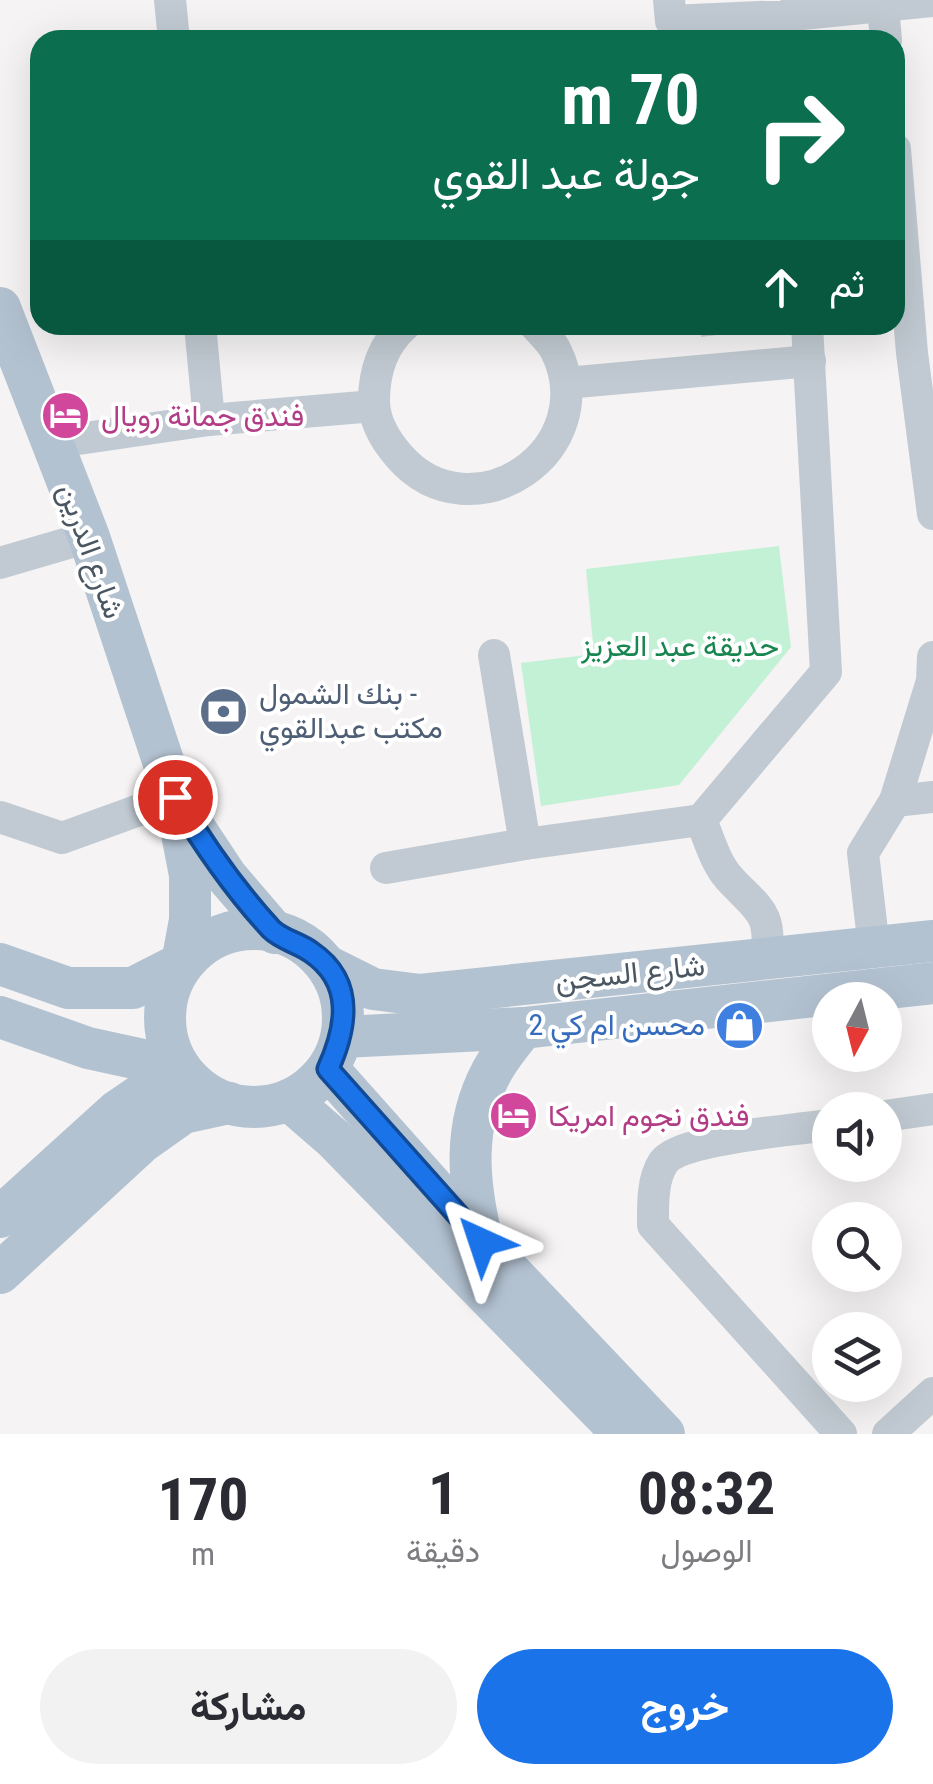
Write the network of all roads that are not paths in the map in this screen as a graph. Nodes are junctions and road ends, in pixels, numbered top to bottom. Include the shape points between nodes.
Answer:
1 (170, 0) edge
2 (668, 0) edge
3 (933, 2) edge
4 (883, 6) junction
5 (783, 19) edge
6 (173, 30) edge
7 (885, 30) edge
8 (905, 269) edge
9 (0, 308) edge
10 (201, 335) edge
11 (394, 335) edge
12 (544, 335) edge
13 (808, 335) edge
14 (810, 361) junction
15 (566, 383) junction
16 (374, 406) junction
17 (210, 420) junction
18 (51, 443) junction
19 (933, 514) edge
20 (89, 537) junction
21 (0, 564) edge
22 (494, 655) dead end
23 (933, 657) edge
24 (175, 797) junction
25 (933, 797) edge
26 (895, 801) junction
27 (0, 817) edge
28 (701, 820) junction
29 (526, 844) junction
30 (386, 868) dead end
31 (275, 933) junction
32 (933, 942) edge
33 (874, 948) junction
34 (766, 959) junction
35 (182, 963) junction
36 (0, 964) edge
37 (331, 968) junction
38 (933, 982) edge
39 (0, 1017) edge
40 (523, 1028) junction
41 (336, 1053) junction
42 (180, 1068) junction
43 (288, 1100) junction
44 (230, 1103) junction
45 (933, 1109) edge
46 (902, 1114) edge
47 (812, 1127) edge
48 (0, 1217) edge
49 (482, 1242) junction
50 (0, 1274) edge
51 (933, 1393) edge
52 (623, 1434) edge
53 (664, 1434) edge
54 (840, 1434) edge
55 (888, 1434) edge

1 - 6 street
2 - 5 street via 671,22
3 - 4 street
4 - 5 street
4 - 7 street
8 - 19 street
9 - 18 main road, شارع الدرين
10 - 17 street
11 - 16 street via 377,368
12 - 15 street
13 - 14 street
14 - 15 street
14 - 28 street via 826,672
15 - 16 street via 563,420 546,454 517,478 481,489 444,486 410,469 386,441
16 - 17 street
17 - 18 street
18 - 20 main road, شارع الدرين
20 - 21 street
20 - 24 main road, شارع الدرين
22 - 29 street
23 - 26 street via 932,681
24 - 27 street via 62,838
24 - 31 main road, شارع الدرين
24 - 35 main road, شارع الدرين via 190,875
25 - 26 street
26 - 33 street via 862,853
28 - 29 street
28 - 34 street via 728,877 766,918
29 - 30 street
31 - 35 main road via 230,930 203,942
31 - 37 main road
32 - 33 main road, شارع السجن
33 - 34 main road, شارع السجن
34 - 37 main road, شارع السجن via 420,995 373,989
35 - 36 main road via 133,988 68,988
35 - 42 main road via 166,996 166,1034
37 - 41 main road via 344,1001
38 - 40 main road, شارع السجن
39 - 42 main road via 88,1048
40 - 41 main road, شارع السجن
40 - 49 main road via 490,1074 472,1129 469,1186
41 - 43 main road via 311,1087
41 - 49 main road
42 - 44 main road
42 - 48 main road via 116,1111
43 - 44 main road
43 - 52 main road
44 - 50 main road via 184,1113 142,1142
45 - 46 street
47 - 54 street via 686,1146 664,1162 654,1225
49 - 53 main road
51 - 55 street

